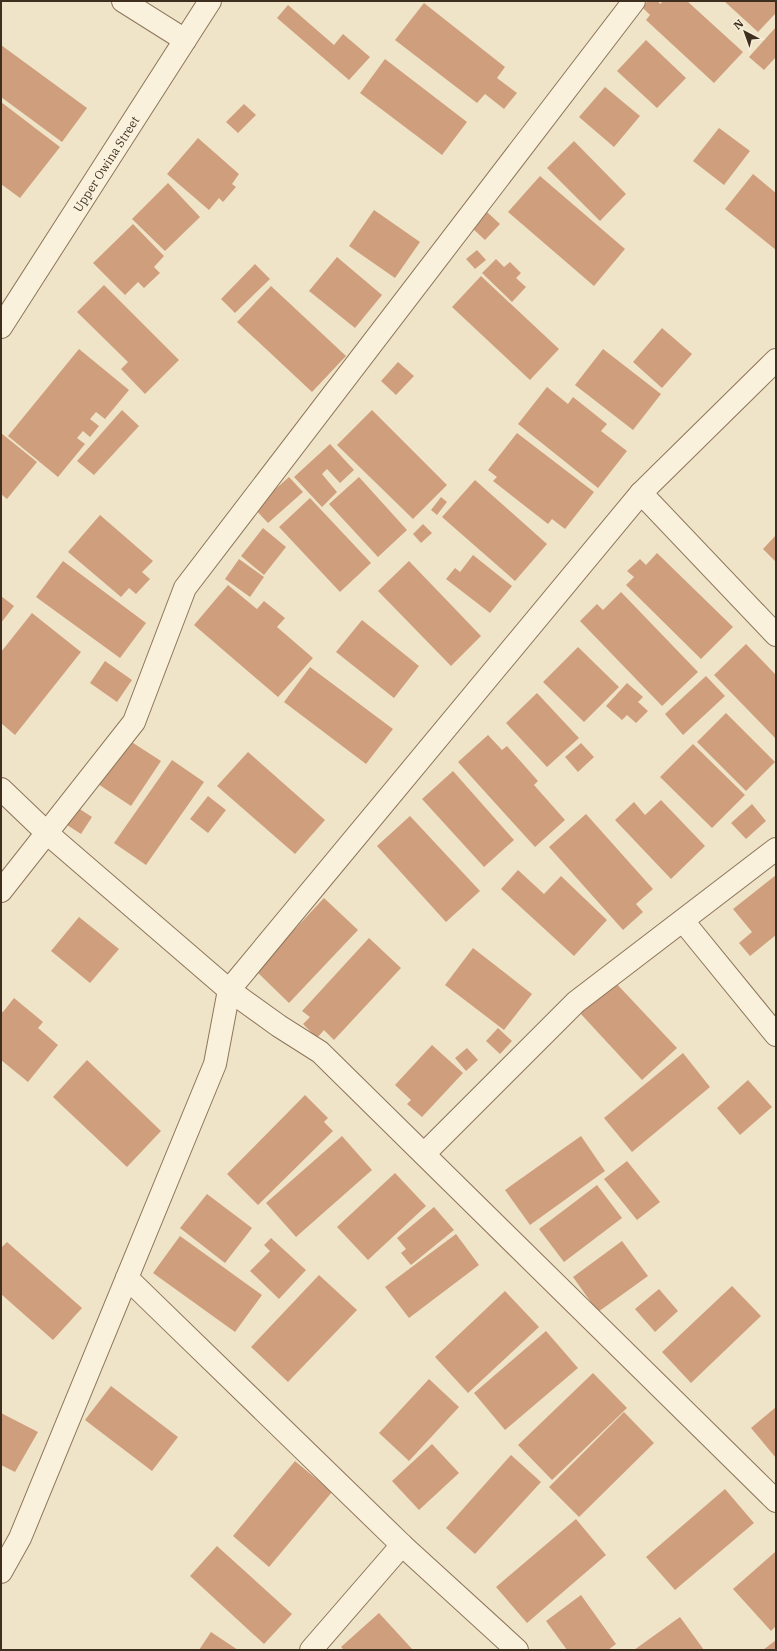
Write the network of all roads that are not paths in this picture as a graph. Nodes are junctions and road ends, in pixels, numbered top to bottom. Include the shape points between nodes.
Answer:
1 (123, 1) edge
2 (210, 1) edge
3 (634, 1) edge
4 (185, 40) junction
5 (1, 327) edge
6 (776, 360) edge
7 (641, 493) junction
8 (776, 635) edge
9 (1, 790) edge
10 (48, 834) junction
11 (776, 849) edge
12 (1, 891) edge
13 (683, 921) junction
14 (229, 990) junction
15 (776, 1036) edge
16 (424, 1154) junction
17 (127, 1278) junction
18 (776, 1501) edge
19 (402, 1545) junction
20 (1, 1572) edge
21 (310, 1650) edge
22 (517, 1650) edge

1 - 4 street
2 - 4 street, Upper Owina Street
3 - 10 street via 184,588 134,722
4 - 5 street, Upper Owina Street
6 - 7 street
7 - 8 street
7 - 14 street
9 - 10 street
10 - 12 street
10 - 14 street
11 - 13 street
13 - 15 street
13 - 16 street via 576,1002
14 - 16 street via 320,1052
14 - 17 street via 215,1064
16 - 18 street
17 - 19 street
17 - 20 street via 20,1538
19 - 21 street
19 - 22 street

